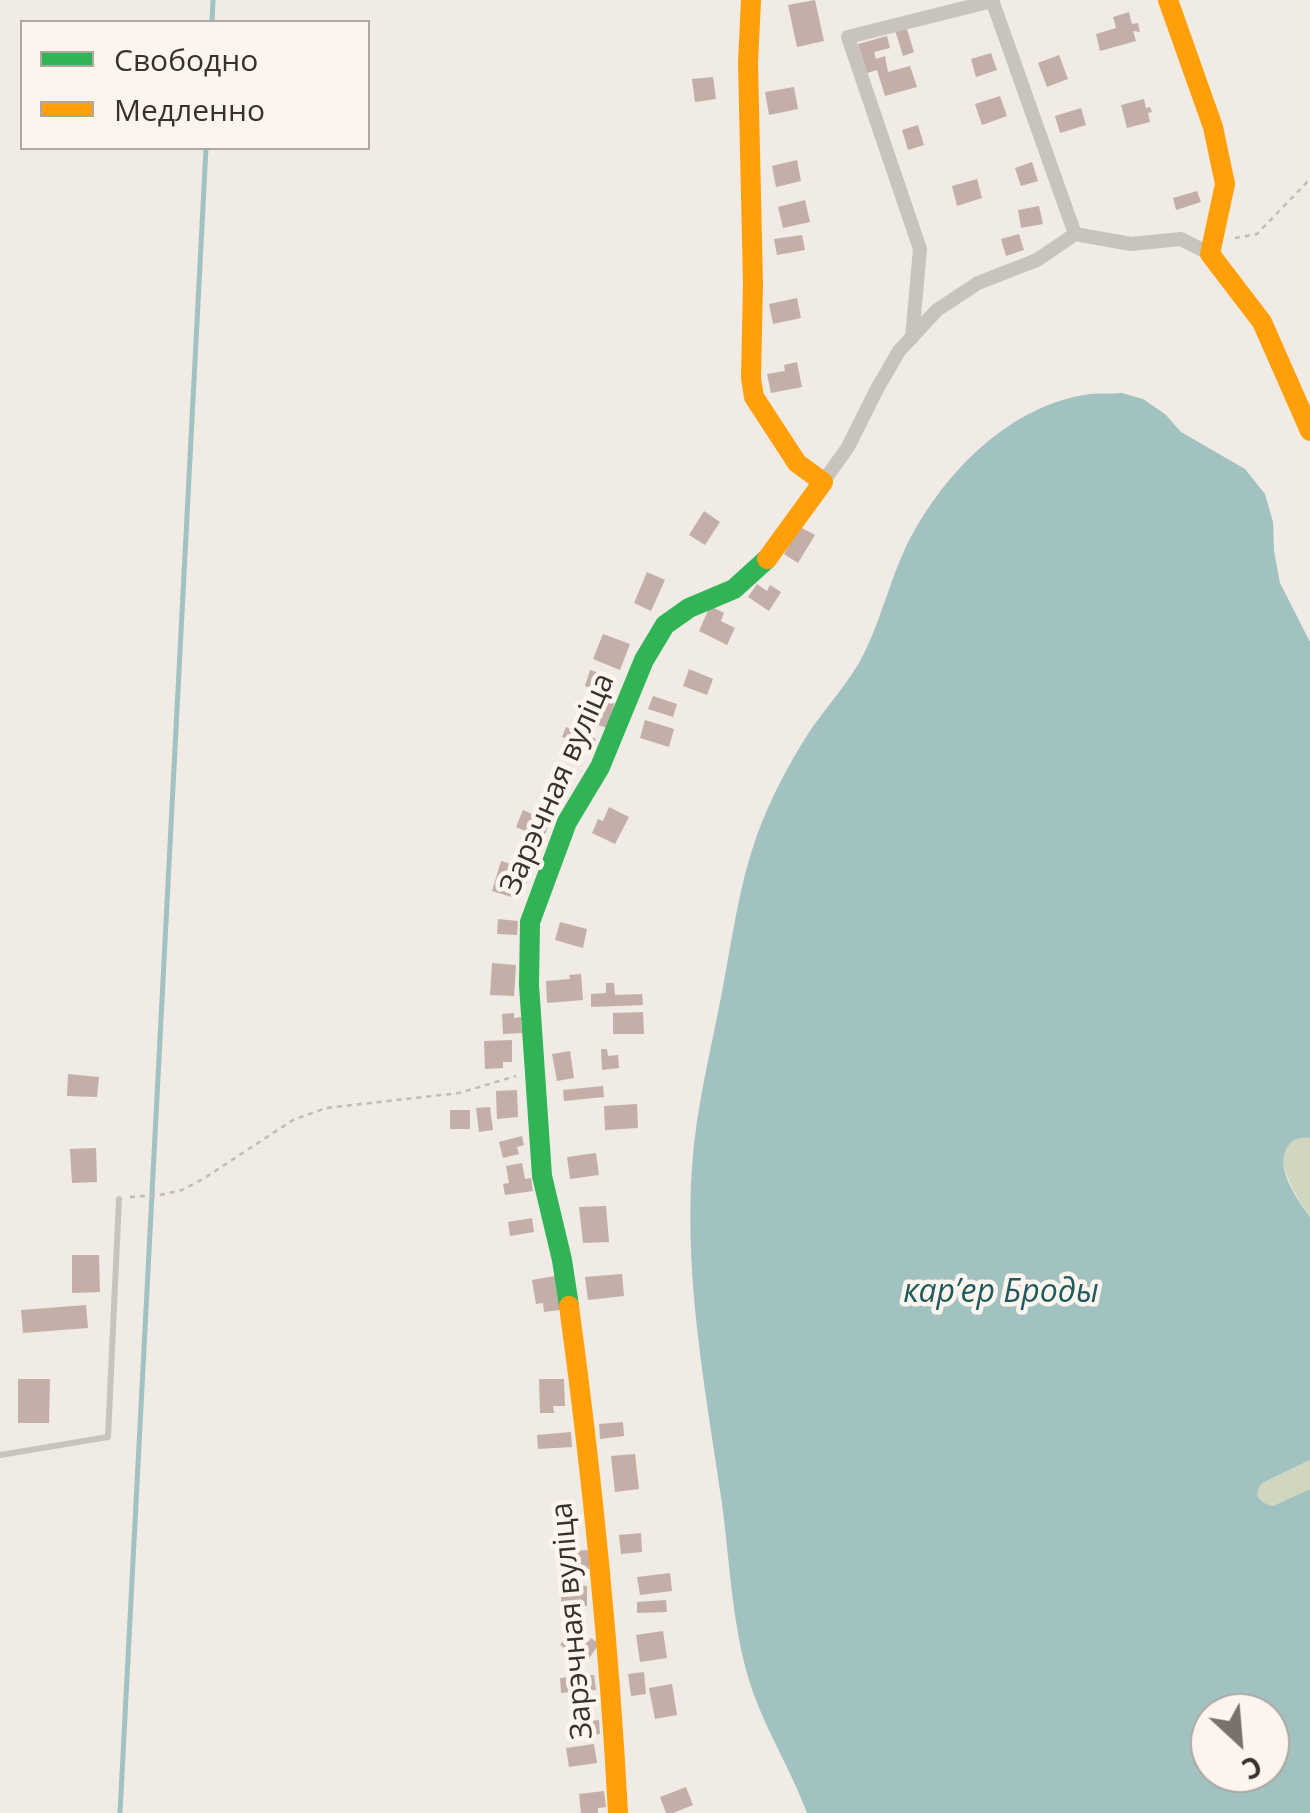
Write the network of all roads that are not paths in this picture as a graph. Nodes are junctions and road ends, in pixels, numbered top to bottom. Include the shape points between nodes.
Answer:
1 (751, 0) edge
2 (1168, 0) edge
3 (992, 1) edge
4 (1075, 234) junction
5 (1212, 248) junction
6 (912, 338) junction
7 (1310, 431) edge
8 (823, 482) junction
9 (119, 1199) dead end
10 (0, 1455) edge
11 (618, 1813) edge

1 - 8 street via 751,378 754,396 797,462
2 - 5 street via 1213,127 1225,184
3 - 4 street
3 - 6 street via 848,37 920,249
4 - 5 street via 1131,244 1181,239
4 - 6 street via 1037,260 978,283 937,310
5 - 7 street via 1262,322
6 - 8 street
8 - 11 street, Зарэчная вуліца via 766,560 734,590 665,625 600,767 567,822 530,922 542,1176 562,1260 585,1423
9 - 10 lane via 108,1437

